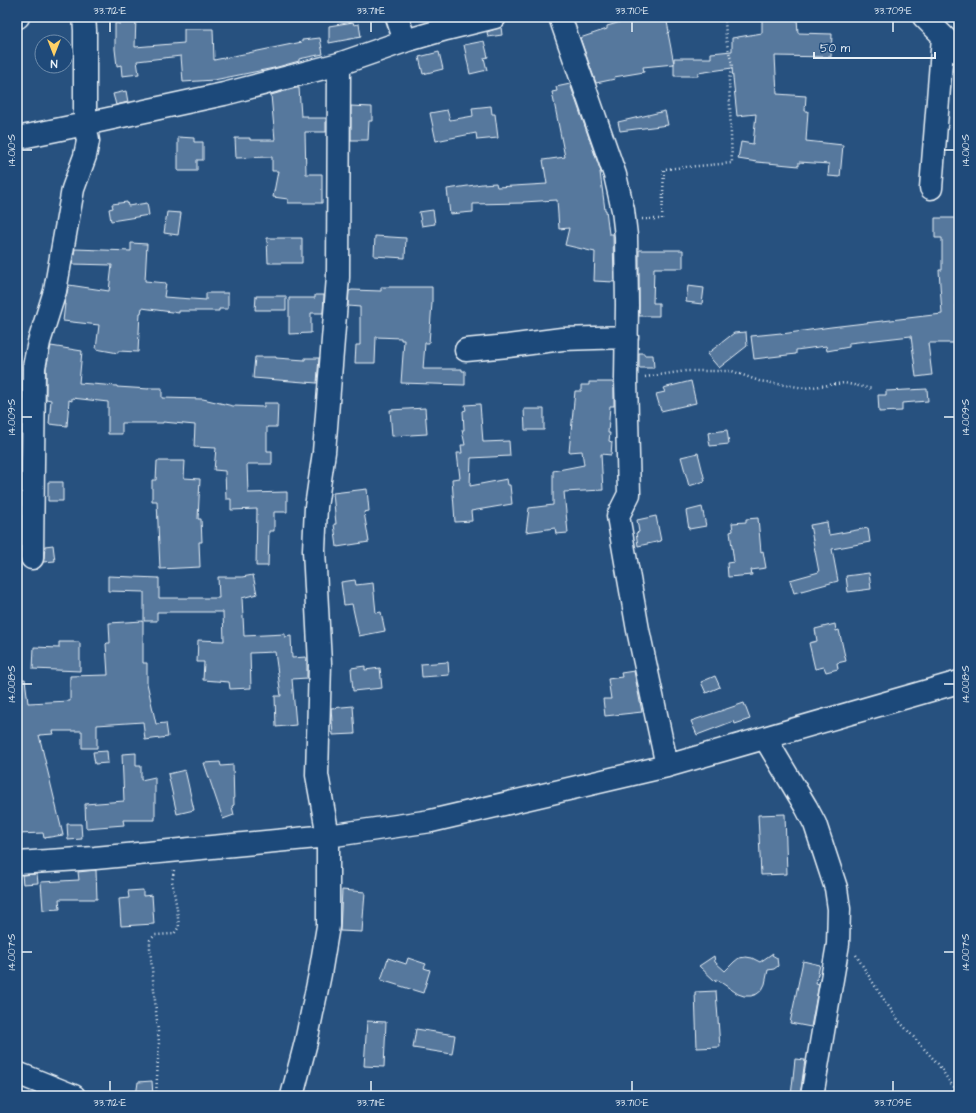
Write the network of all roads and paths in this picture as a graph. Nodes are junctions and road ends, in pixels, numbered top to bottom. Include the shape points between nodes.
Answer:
1 (84, 17) edge
2 (396, 17) edge
3 (495, 17) edge
4 (560, 17) edge
5 (724, 17) edge
6 (924, 17) edge
7 (944, 36) junction
8 (405, 41) junction
9 (959, 52) edge
10 (339, 64) junction
11 (85, 124) junction
12 (17, 138) edge
13 (932, 188) dead end
14 (624, 220) junction
15 (627, 338) junction
16 (466, 350) dead end
17 (626, 380) junction
18 (873, 389) dead end
19 (32, 558) dead end
20 (959, 682) edge
21 (765, 738) junction
22 (667, 766) junction
23 (328, 836) junction
24 (178, 850) junction
25 (17, 863) edge
26 (838, 944) junction
27 (17, 1073) edge
28 (959, 1093) edge
29 (74, 1096) edge
30 (156, 1096) edge
31 (292, 1096) edge
32 (812, 1096) edge

1 - 11 street
2 - 8 street
3 - 8 street
4 - 14 street via 615,176
5 - 14 path via 732,64 729,80 732,164 664,169 662,219
6 - 7 street
7 - 9 street
7 - 13 street
8 - 10 street
10 - 11 street via 224,94
10 - 23 street via 338,277 314,544 320,664 317,775
11 - 12 street
11 - 19 street via 88,141 85,156 74,189 56,291 39,342 34,367
14 - 15 street
15 - 16 street via 562,338
15 - 17 street
17 - 18 path via 686,371 732,371 759,381 805,388 844,383
17 - 22 street via 628,494 618,516 638,630
20 - 21 street
21 - 22 street
21 - 26 street via 815,824 836,888 839,909
22 - 23 street via 431,821
23 - 24 street
23 - 31 street via 328,926 316,997
24 - 25 street
24 - 30 path via 172,881 179,927 174,934 155,935 150,940 159,1042
26 - 28 path via 849,946 899,1021 938,1064
26 - 32 street
27 - 29 street

